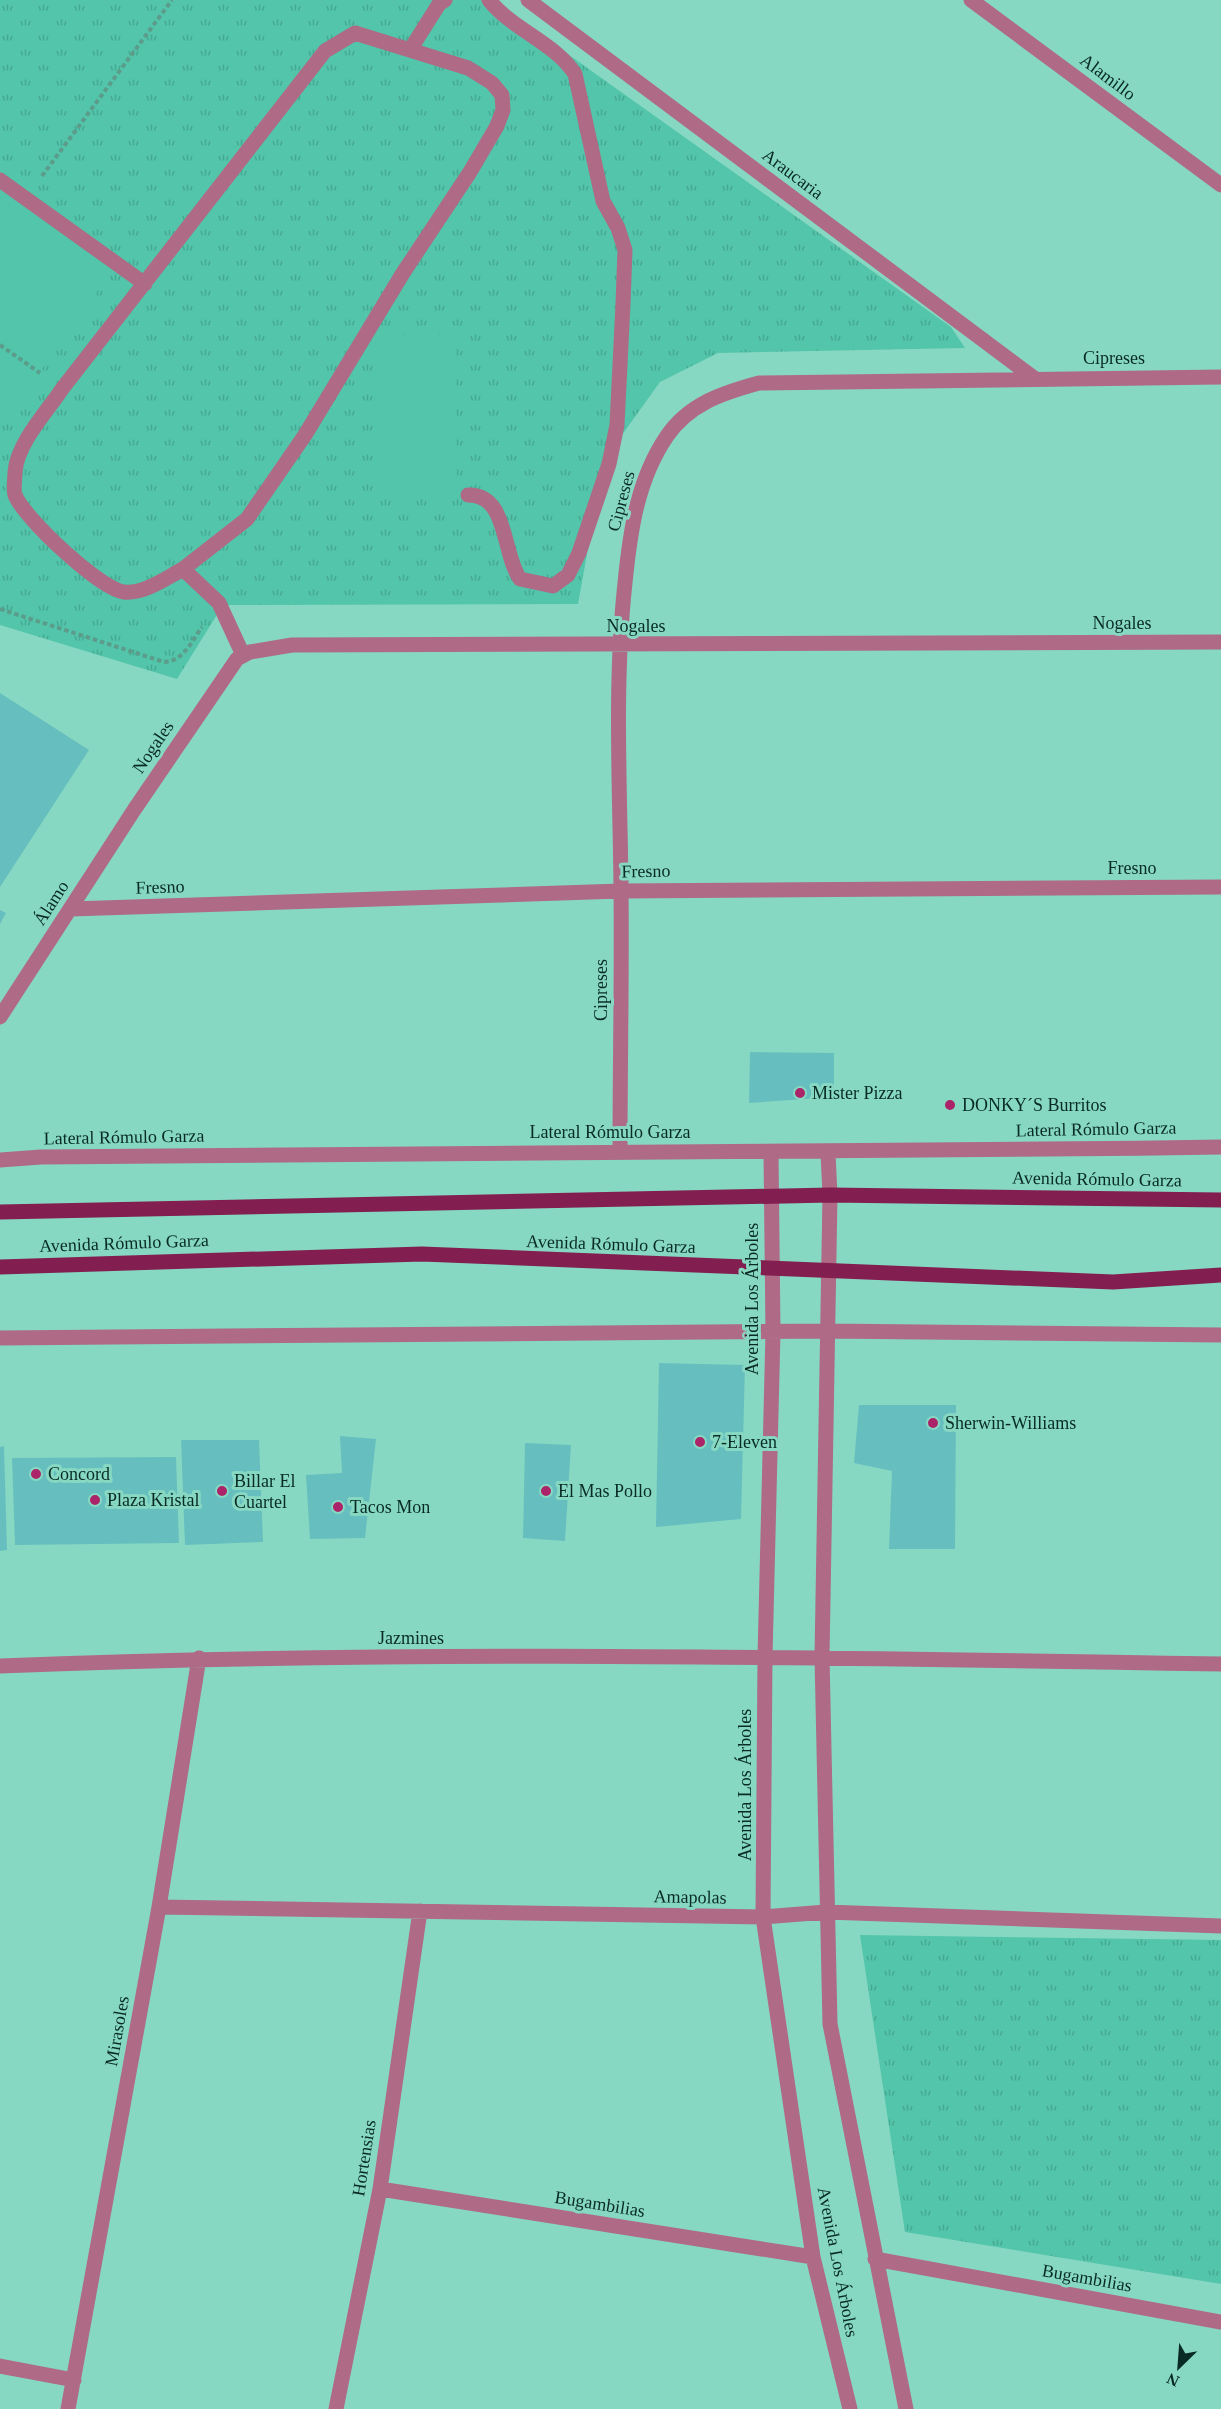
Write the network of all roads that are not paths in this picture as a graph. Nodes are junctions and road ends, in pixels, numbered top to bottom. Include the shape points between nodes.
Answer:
1 (445, 0) edge
2 (489, 0) edge
3 (528, 0) edge
4 (971, 0) edge
5 (410, 50) junction
6 (0, 180) edge
7 (1221, 185) edge
8 (145, 284) junction
9 (1221, 377) edge
10 (1034, 378) junction
11 (468, 495) dead end
12 (183, 569) junction
13 (1221, 642) edge
14 (618, 646) junction
15 (243, 655) junction
16 (134, 810) joint
17 (1221, 887) edge
18 (621, 891) junction
19 (71, 909) junction
20 (0, 1017) edge
21 (1221, 1147) edge
22 (620, 1151) junction
23 (771, 1153) junction
24 (828, 1153) junction
25 (0, 1160) edge
26 (830, 1195) junction
27 (772, 1196) junction
28 (1221, 1200) edge
29 (0, 1212) edge
30 (0, 1267) edge
31 (772, 1269) junction
32 (829, 1272) junction
33 (1221, 1275) edge
34 (827, 1331) junction
35 (772, 1332) junction
36 (1221, 1335) edge
37 (0, 1338) edge
38 (765, 1657) junction
39 (822, 1657) junction
40 (199, 1658) junction
41 (1221, 1664) edge
42 (0, 1665) edge
43 (159, 1907) junction
44 (420, 1911) junction
45 (826, 1912) junction
46 (764, 1917) junction
47 (1221, 1926) edge
48 (380, 2190) junction
49 (813, 2257) junction
50 (875, 2259) junction
51 (1221, 2322) edge
52 (0, 2366) edge
53 (74, 2380) junction
54 (69, 2409) edge
55 (336, 2409) edge
56 (850, 2409) edge
57 (906, 2409) edge

1 - 5 street
2 - 11 street via 499,13 566,59 575,74 603,201 625,250 623,304 617,425 609,464 568,575 553,586 520,579 512,567 498,513 489,500
3 - 10 street, Araucaria
4 - 7 street, Alamillo
5 - 8 street via 355,33 325,51
5 - 12 street via 468,68 492,83 502,95 503,110 497,126 305,435 247,519
6 - 8 street
8 - 12 street via 62,389 24,445 15,469 15,494 27,515 107,585 123,592 142,590
9 - 10 street, Cipreses
10 - 14 street, Cipreses via 759,383 718,394 687,412 667,436 648,471 636,506 630,529
12 - 15 street via 219,603
13 - 14 street, Nogales
14 - 15 street, Nogales via 292,645
14 - 18 street, Cipreses
15 - 16 street, Nogales
16 - 19 street, Álamo
17 - 18 street, Fresno
18 - 19 street, Fresno
18 - 22 street, Cipreses
19 - 20 street, Álamo
21 - 24 street, Lateral Rómulo Garza
22 - 23 street, Lateral Rómulo Garza
22 - 25 street, Lateral Rómulo Garza
23 - 24 street, Lateral Rómulo Garza
23 - 27 street, Avenida Los Árboles
24 - 26 street, Avenida Los Árboles
26 - 27 main road, Avenida Rómulo Garza
26 - 28 main road, Avenida Rómulo Garza
26 - 32 street, Avenida Los Árboles
27 - 29 main road, Avenida Rómulo Garza
27 - 31 street, Avenida Los Árboles
30 - 31 main road, Avenida Rómulo Garza via 391,1254
31 - 32 main road, Avenida Rómulo Garza
31 - 35 street, Avenida Los Árboles
32 - 33 main road, Avenida Rómulo Garza via 1113,1282
32 - 34 street, Avenida Los Árboles
34 - 35 street
34 - 36 street
34 - 39 street, Avenida Los Árboles
35 - 37 street
35 - 38 street, Avenida Los Árboles
38 - 39 street, Jazmines
38 - 40 street, Jazmines
38 - 46 street, Avenida Los Árboles
39 - 41 street, Jazmines
39 - 45 street, Avenida Los Árboles
40 - 42 street, Jazmines
40 - 43 street, Mirasoles
43 - 44 street, Amapolas
43 - 53 street, Mirasoles
44 - 46 street, Amapolas
44 - 48 street, Hortensias
45 - 46 street, Amapolas
45 - 47 street, Amapolas
45 - 50 street, Avenida Los Árboles via 830,2024
46 - 49 street, Avenida Los Árboles
48 - 49 street, Bugambilias
48 - 55 street, Hortensias
49 - 56 street, Avenida Los Árboles
50 - 51 street, Bugambilias
50 - 57 street, Avenida Los Árboles
52 - 53 street
53 - 54 street, Mirasoles

